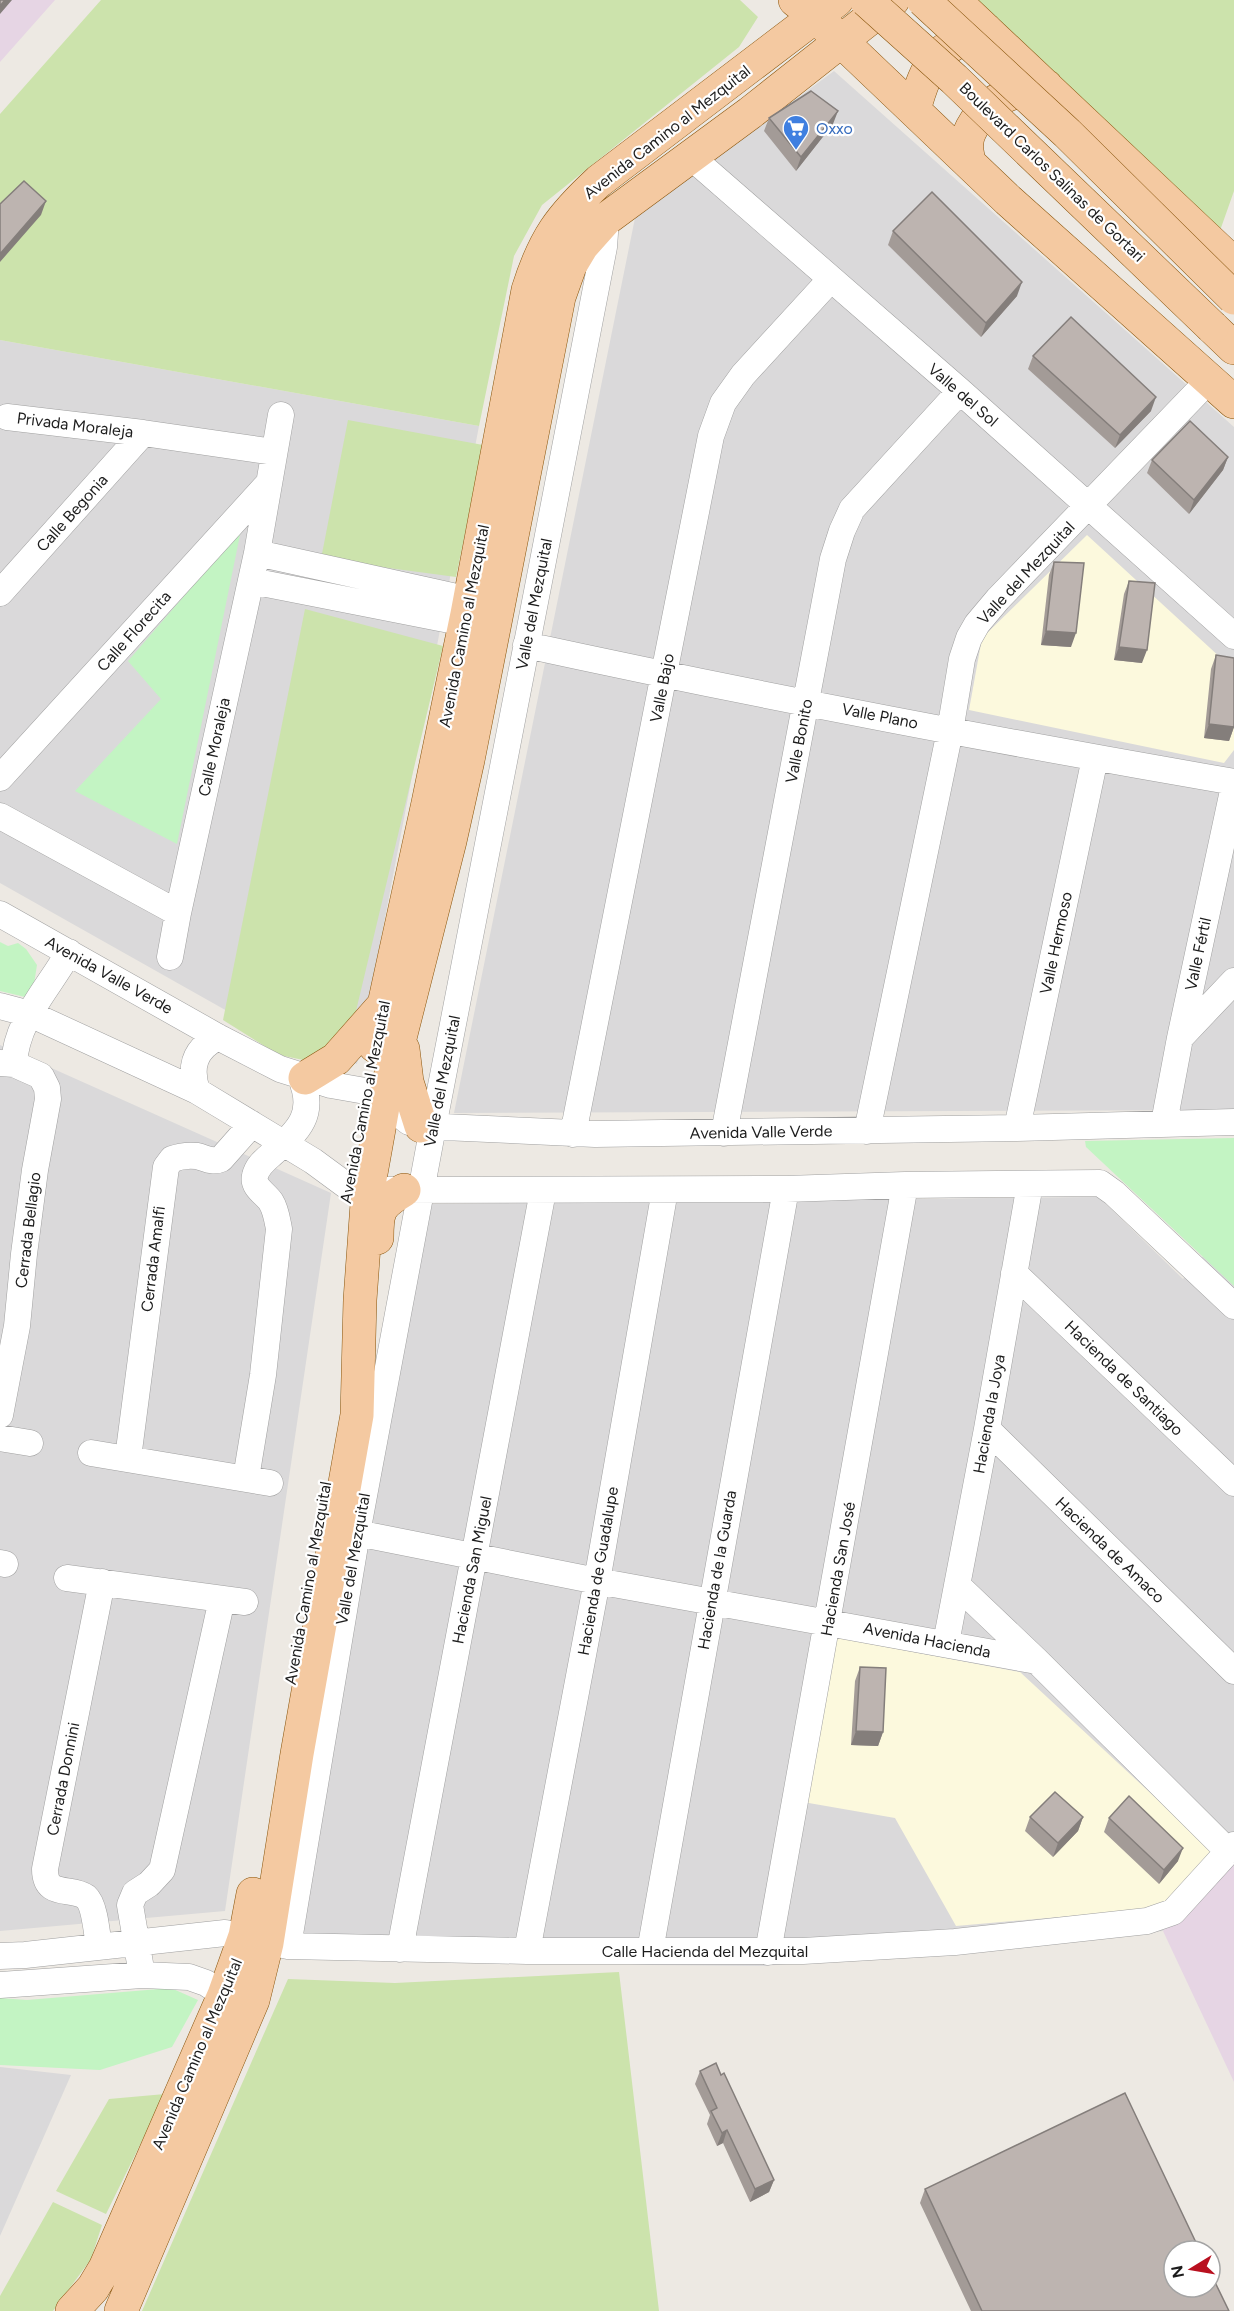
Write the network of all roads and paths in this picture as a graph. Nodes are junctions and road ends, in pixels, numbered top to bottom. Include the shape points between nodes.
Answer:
1 (892, 0) edge
2 (954, 0) edge
3 (816, 6) edge
4 (986, 30) junction
5 (841, 41) junction
6 (942, 50) junction
7 (1046, 86) junction
8 (995, 100) junction
9 (914, 110) junction
10 (690, 156) junction
11 (969, 162) junction
12 (606, 219) junction
13 (1234, 264) edge
14 (830, 280) junction
15 (1234, 298) edge
16 (1223, 338) edge
17 (1209, 380) junction
18 (960, 391) junction
19 (1234, 402) edge
20 (281, 415) dead end
21 (7, 417) dead end
22 (143, 433) junction
23 (274, 452) junction
24 (268, 484) junction
25 (1088, 508) junction
26 (257, 553) junction
27 (342, 571) junction
28 (251, 581) junction
29 (0, 594) edge
30 (336, 599) junction
31 (483, 615) junction
32 (1234, 636) edge
33 (526, 645) junction
34 (665, 675) junction
35 (806, 701) junction
36 (950, 730) junction
37 (1095, 758) junction
38 (0, 778) edge
39 (1234, 784) edge
40 (0, 816) edge
41 (178, 913) junction
42 (0, 914) edge
43 (69, 952) junction
44 (170, 957) dead end
45 (1234, 981) edge
46 (0, 1006) edge
47 (393, 1012) junction
48 (30, 1014) junction
49 (218, 1037) junction
50 (1180, 1038) junction
51 (7, 1063) edge
52 (303, 1077) junction
53 (197, 1091) junction
54 (375, 1096) junction
55 (1234, 1122) edge
56 (1164, 1123) junction
57 (252, 1124) junction
58 (427, 1126) junction
59 (1017, 1128) junction
60 (867, 1131) junction
61 (724, 1133) junction
62 (573, 1134) junction
63 (284, 1143) junction
64 (1030, 1184) junction
65 (905, 1185) junction
66 (358, 1188) junction
67 (412, 1190) junction
68 (665, 1190) junction
69 (786, 1190) junction
70 (543, 1191) junction
71 (1014, 1273) junction
72 (1234, 1306) edge
73 (0, 1415) edge
74 (357, 1415) junction
75 (987, 1430) junction
76 (0, 1438) edge
77 (30, 1443) dead end
78 (91, 1453) dead end
79 (128, 1458) junction
80 (1234, 1483) edge
81 (357, 1533) junction
82 (474, 1557) junction
83 (67, 1578) dead end
84 (597, 1581) junction
85 (102, 1582) junction
86 (957, 1585) junction
87 (711, 1600) junction
88 (828, 1622) junction
89 (946, 1643) junction
90 (1037, 1660) junction
91 (1234, 1671) edge
92 (1231, 1848) edge
93 (267, 1941) junction
94 (137, 1943) junction
95 (99, 1947) junction
96 (400, 1949) junction
97 (527, 1951) junction
98 (650, 1951) junction
99 (768, 1952) junction
100 (0, 1956) edge
101 (142, 1975) junction
102 (0, 1985) edge
103 (224, 1995) junction
104 (72, 2311) edge
105 (121, 2311) edge

1 - 5 main road, Avenida Camino al Mezquital
1 - 6 main road
1 - 15 main road, bridge via 1067,133
1 - 16 main road, Boulevard Carlos Salinas de Gortari, bridge via 954,79
2 - 4 main road
3 - 5 main road
3 - 31 main road, Avenida Camino al Mezquital via 599,181 572,206 538,259 528,290
4 - 6 main road
4 - 7 main road
5 - 9 main road
5 - 10 main road, Avenida Camino al Mezquital
6 - 8 main road
6 - 9 main road via 923,79
7 - 8 main road via 1020,89
7 - 13 main road
8 - 11 main road via 972,126 967,142
9 - 11 main road
10 - 12 main road, Avenida Camino al Mezquital
10 - 14 street, Valle del Sol
11 - 17 main road
12 - 31 main road, Avenida Camino al Mezquital via 582,246 559,297
12 - 33 street, Valle del Mezquital via 604,247
14 - 18 street, Valle del Sol
14 - 34 street, Valle Bajo via 743,375 723,403 711,436
17 - 19 main road
17 - 25 street, Valle del Mezquital
18 - 25 street, Valle del Sol
18 - 35 street, Valle Bonito via 852,509 833,559
20 - 23 street, Calle Moraleja
21 - 22 street, Privada Moraleja
22 - 23 street
22 - 29 street, Calle Begonia
23 - 24 street, Calle Moraleja
24 - 26 street, Calle Moraleja
24 - 38 street, Calle Florecita
25 - 32 street, Valle del Sol
25 - 36 street, Valle del Mezquital via 977,624 962,659
26 - 27 street
26 - 28 street, Calle Moraleja
27 - 30 street
27 - 31 street
28 - 30 street
28 - 41 street, Calle Moraleja
30 - 31 street
31 - 47 main road, Avenida Camino al Mezquital via 426,814
33 - 34 street, Valle Plano
33 - 58 street, Valle del Mezquital
34 - 35 street, Valle Plano
34 - 62 street, Valle Bajo
35 - 36 street, Valle Plano
35 - 61 street, Valle Bonito
36 - 37 street, Valle Plano
36 - 60 street, Valle del Mezquital
37 - 39 street, Valle Plano
37 - 59 street, Valle Hermoso
39 - 50 street, Valle Fértil
40 - 41 street
41 - 44 street, Calle Moraleja
42 - 43 street, Avenida Valle Verde
43 - 48 street, Cerrada Bellagio
43 - 49 street, Avenida Valle Verde
45 - 50 street
46 - 48 street
47 - 52 main road via 336,1059
47 - 54 main road, Avenida Camino al Mezquital
47 - 58 main road via 411,1098
48 - 51 street, Cerrada Bellagio
48 - 53 street
49 - 52 street, Avenida Valle Verde
49 - 53 street via 198,1053 193,1073
50 - 56 street, Valle Fértil
51 - 73 street, Cerrada Bellagio via 41,1076 48,1099 35,1170 17,1326
52 - 54 street, Avenida Valle Verde
52 - 63 street via 307,1106 299,1128
53 - 57 street
54 - 58 street, Avenida Valle Verde via 410,1122
54 - 66 main road, Avenida Camino al Mezquital
55 - 56 street, Avenida Valle Verde
56 - 59 street, Avenida Valle Verde
57 - 63 street
57 - 79 street, Cerrada Amalfi via 222,1159 181,1156 166,1167
58 - 62 street, Avenida Valle Verde
58 - 67 street, Valle del Mezquital
59 - 60 street, Avenida Valle Verde
60 - 61 street, Avenida Valle Verde
61 - 62 street, Avenida Valle Verde
63 - 66 street
63 - 79 street via 255,1175 257,1187 276,1213 279,1229 263,1375 258,1480
64 - 65 street
64 - 71 street, Hacienda la Joya
64 - 72 street via 1100,1183
65 - 69 street
65 - 88 street, Hacienda San José
66 - 67 street
66 - 74 main road, Avenida Camino al Mezquital
66 - 93 main road, Avenida Camino al Mezquital via 343,1228 330,1455
67 - 70 street
67 - 74 main road via 383,1203 377,1216 374,1342
67 - 81 street, Valle del Mezquital
68 - 69 street
68 - 70 street
68 - 84 street, Hacienda de Guadalupe
69 - 87 street, Hacienda de la Guarda
70 - 82 street, Hacienda San Miguel
71 - 75 street, Hacienda la Joya
71 - 80 street, Hacienda de Santiago
74 - 93 main road, Avenida Camino al Mezquital
75 - 86 street, Hacienda la Joya
75 - 91 street, Hacienda de Amaco
76 - 77 street
78 - 79 street
81 - 82 street, Avenida Hacienda
81 - 93 street, Valle del Mezquital
82 - 84 street, Avenida Hacienda
82 - 96 street, Hacienda San Miguel
83 - 85 street
84 - 87 street, Avenida Hacienda
84 - 97 street, Hacienda de Guadalupe
85 - 94 street via 234,1601 162,1870 135,1893 130,1905
85 - 95 street, Cerrada Donnini via 45,1875 54,1888 86,1897 91,1904
86 - 89 street, Hacienda la Joya
86 - 90 street, Avenida Hacienda
87 - 88 street, Avenida Hacienda
87 - 98 street, Hacienda de la Guarda
88 - 89 street, Avenida Hacienda
88 - 99 street, Hacienda San José
89 - 90 street, Avenida Hacienda
90 - 92 street, Avenida Hacienda
92 - 99 street, Calle Hacienda del Mezquital via 1178,1907 1147,1921 955,1942
93 - 94 street, Calle Hacienda del Mezquital via 225,1933
93 - 96 street, Calle Hacienda del Mezquital
93 - 103 main road, Avenida Camino al Mezquital
93 - 105 main road, Avenida Camino al Mezquital via 253,2000
94 - 95 street, Calle Hacienda del Mezquital
94 - 101 street
95 - 100 street, Calle Hacienda del Mezquital
96 - 97 street, Calle Hacienda del Mezquital
97 - 98 street, Calle Hacienda del Mezquital
98 - 99 street, Calle Hacienda del Mezquital
101 - 102 street
101 - 103 street via 189,1977
103 - 104 main road, Avenida Camino al Mezquital via 105,2268

